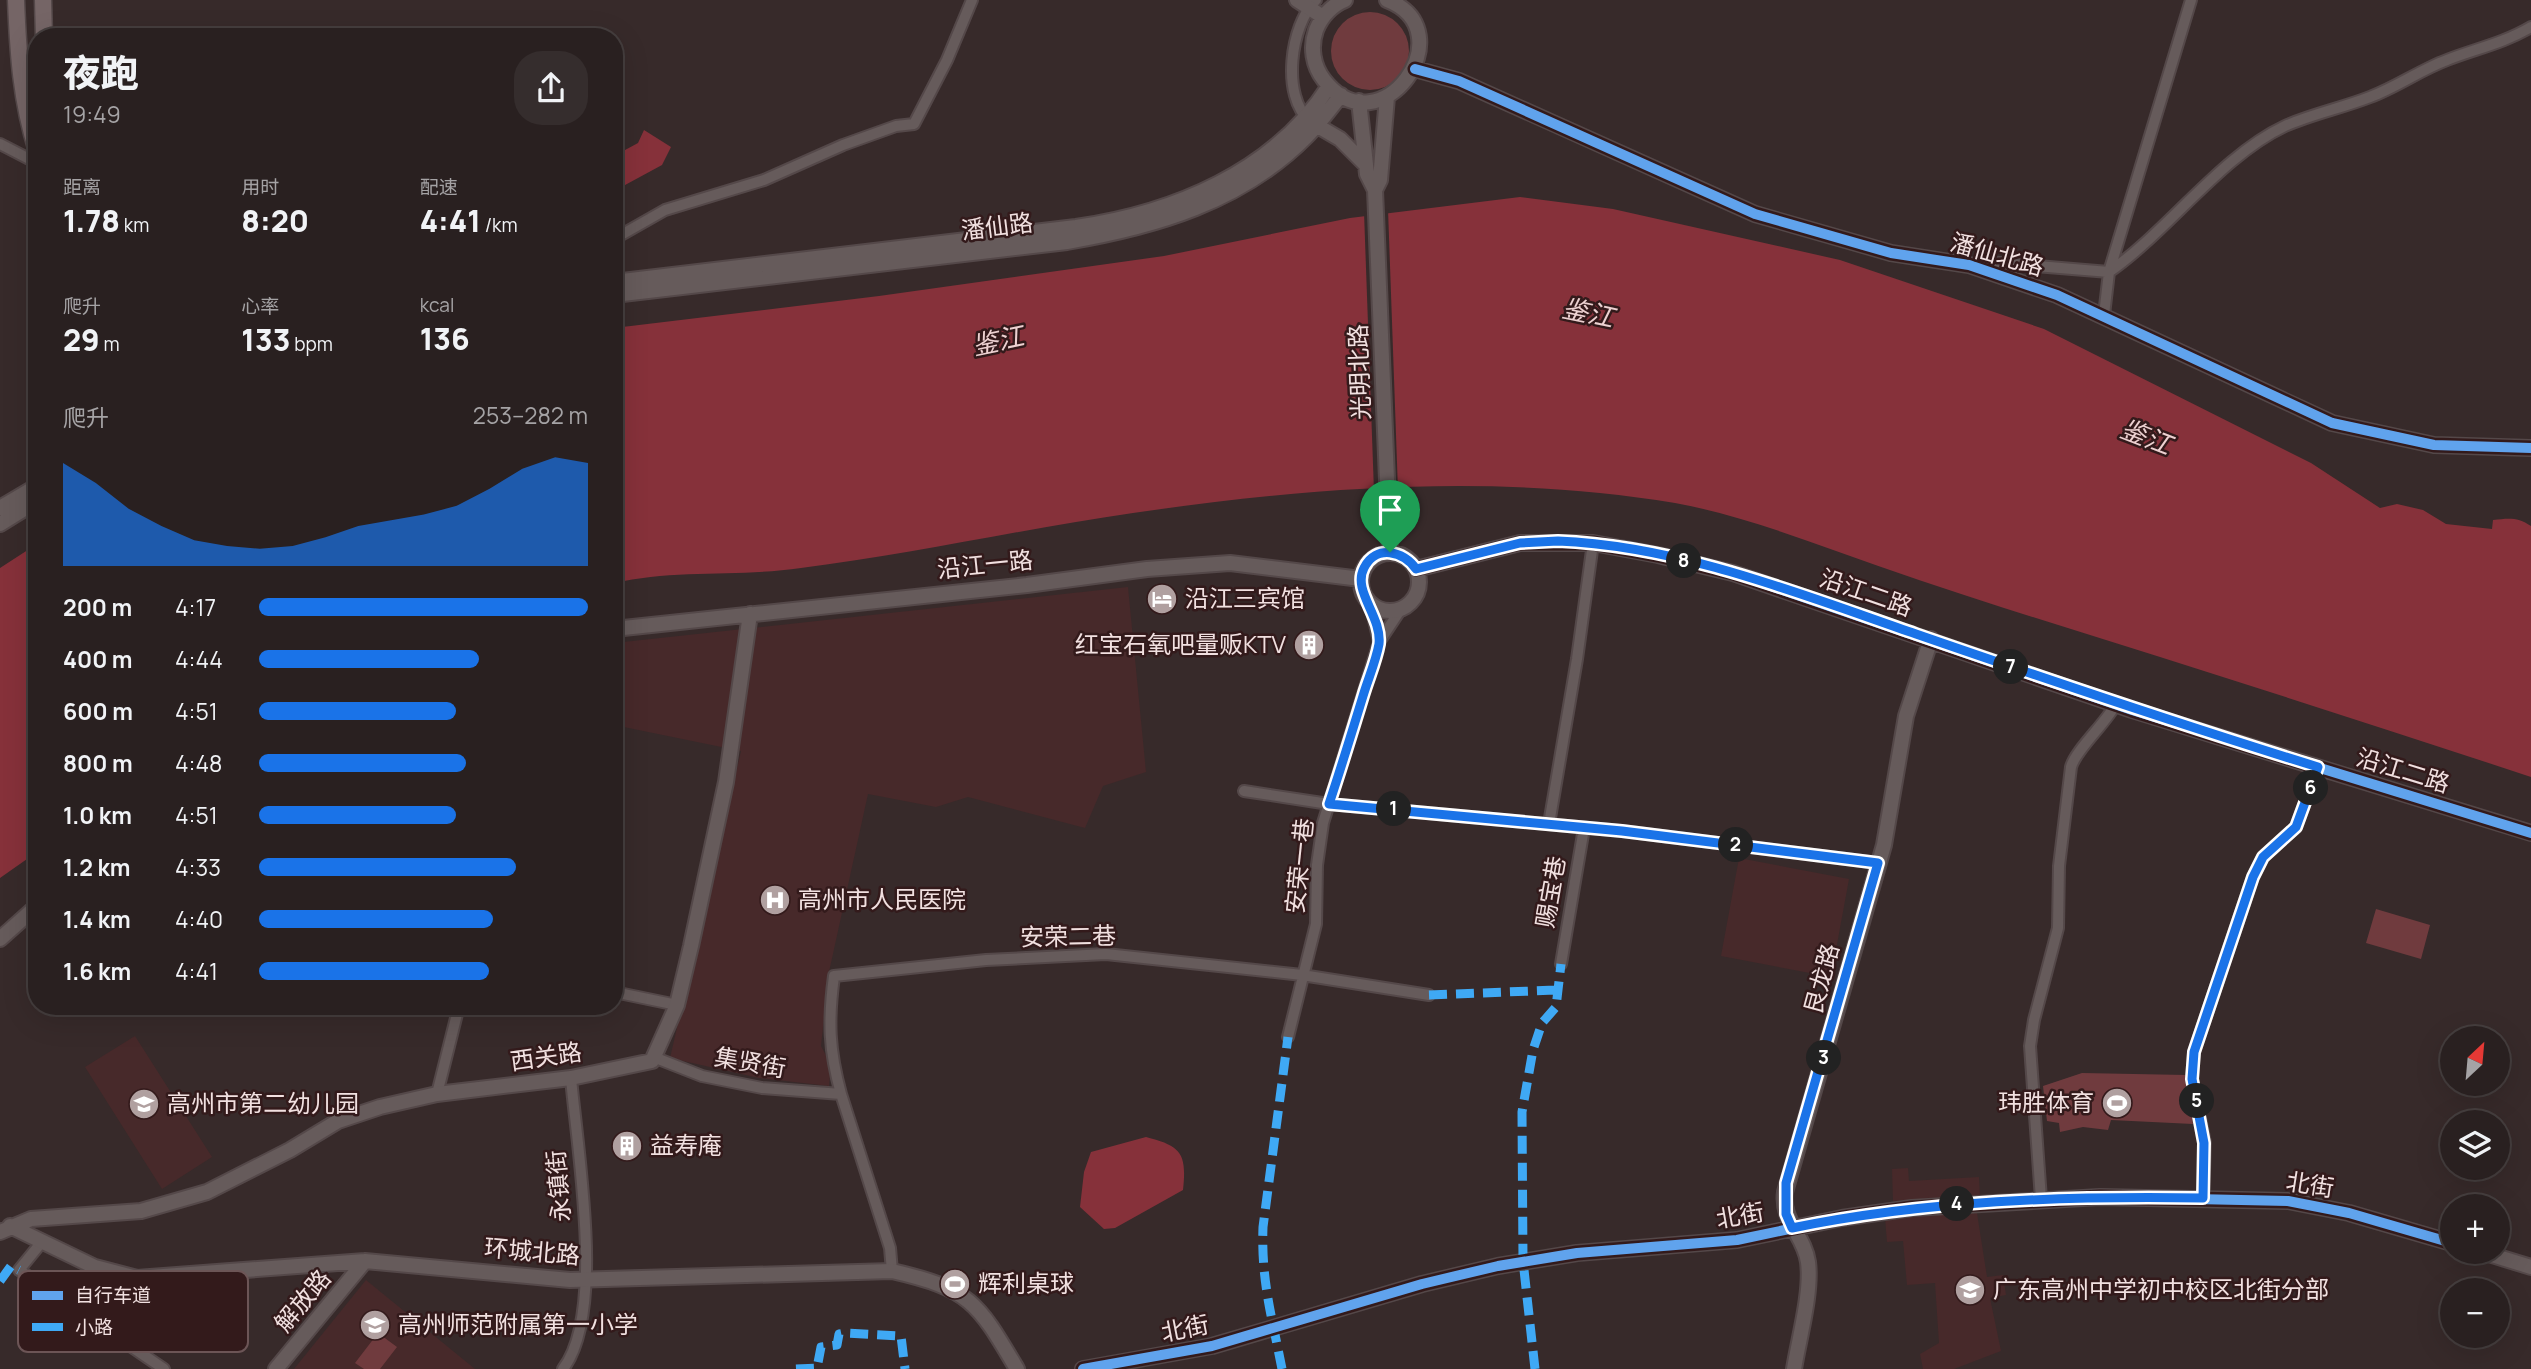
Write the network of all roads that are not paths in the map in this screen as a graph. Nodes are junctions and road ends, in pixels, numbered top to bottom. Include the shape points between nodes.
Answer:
1 (16, 0) edge
2 (43, 0) edge
3 (972, 0) edge
4 (1389, 0) edge
5 (2191, 0) edge
6 (1342, 1) edge
7 (1307, 3) edge
8 (1323, 17) junction
9 (2531, 27) edge
10 (44, 28) edge
11 (1415, 69) junction
12 (1335, 91) junction
13 (1387, 97) junction
14 (1359, 101) junction
15 (28, 121) edge
16 (1311, 122) junction
17 (0, 144) edge
18 (28, 158) edge
19 (1366, 165) junction
20 (1375, 190) junction
21 (623, 234) edge
22 (1969, 265) junction
23 (2109, 272) junction
24 (623, 281) edge
25 (623, 294) edge
26 (2104, 314) junction
27 (2531, 448) edge
28 (28, 491) edge
29 (28, 507) edge
30 (0, 508) edge
31 (0, 524) edge
32 (1593, 543) junction
33 (1390, 552) junction
34 (1416, 569) junction
35 (1361, 579) junction
36 (1370, 603) junction
37 (1401, 609) junction
38 (750, 614) junction
39 (623, 628) edge
40 (1931, 639) junction
41 (1379, 642) junction
42 (2116, 704) junction
43 (2318, 767) junction
44 (1244, 791) dead end
45 (1329, 804) junction
46 (1549, 824) junction
47 (1584, 828) junction
48 (2531, 833) edge
49 (1878, 863) junction
50 (28, 914) edge
51 (0, 939) edge
52 (1560, 964) dead end
53 (1302, 975) junction
54 (623, 994) edge
55 (1429, 995) dead end
56 (677, 1005) junction
57 (457, 1015) edge
58 (1288, 1037) dead end
59 (656, 1058) junction
60 (571, 1079) junction
61 (437, 1094) junction
62 (841, 1094) junction
63 (2203, 1198) junction
64 (2041, 1199) junction
65 (1792, 1228) junction
66 (5, 1229) edge
67 (2440, 1240) edge
68 (41, 1243) junction
69 (365, 1261) junction
70 (2510, 1261) edge
71 (2531, 1267) edge
72 (20, 1271) edge
73 (110, 1271) edge
74 (231, 1271) edge
75 (892, 1271) junction
76 (588, 1280) junction
77 (139, 1352) edge
78 (565, 1367) edge
79 (164, 1369) edge
80 (276, 1369) edge
81 (578, 1369) edge
82 (1017, 1369) edge
83 (1083, 1369) edge
84 (1794, 1369) edge

1 - 15 main road via 19,67
2 - 10 main road
3 - 21 street via 914,124 896,126 764,180 665,210
4 - 11 street via 1405,13 1416,32
5 - 23 street
6 - 8 street
7 - 8 street
7 - 16 street via 1292,57 1295,99 1299,111
8 - 12 street via 1313,45 1314,60
9 - 23 street via 2267,136
11 - 13 street via 1399,90
11 - 22 street, 潘仙北路 via 1459,81 1755,214 1891,253
12 - 14 street
12 - 16 street, 潘仙路
13 - 14 street
13 - 20 street, 光明北路 via 1380,180
14 - 19 street, 光明北路
16 - 19 street via 1340,139
16 - 24 street, 潘仙路 via 1224,180 1184,200 1114,222
16 - 25 street, 潘仙路 via 1285,155 1221,197 1130,232
17 - 18 street
19 - 20 street, 光明北路
20 - 33 street, 光明北路
22 - 23 street via 1988,262
22 - 26 street, 潘仙北路
23 - 26 street
26 - 27 street, 潘仙北路 via 2332,422 2434,445
28 - 30 street
29 - 31 street
32 - 34 street, 沿江二路 via 1520,543
32 - 40 street, 沿江二路 via 1733,573
32 - 46 street
33 - 34 street via 1406,557
33 - 35 street via 1367,563
34 - 37 street via 1416,596
35 - 36 street
35 - 38 street, 沿江一路 via 1230,563
36 - 37 street via 1385,610
36 - 41 street
37 - 41 street
38 - 39 street, 沿江一路
38 - 56 street via 726,782
40 - 42 street, 沿江二路
40 - 49 street, 艮龙路 via 1906,716
41 - 45 street, 安荣一巷
42 - 43 street, 沿江二路
42 - 64 street via 2093,738 2075,754 2071,767 2059,866 2058,928 2030,1046
43 - 48 street, 沿江二路
43 - 63 street via 2296,827 2263,857 2253,877 2194,1052 2192,1079 2204,1143
44 - 45 street
45 - 46 street
45 - 53 street, 安荣一巷 via 1318,846 1316,924
46 - 47 street
47 - 49 street
47 - 52 street, 赐宝巷
49 - 65 street, 艮龙路 via 1786,1183 1786,1214
50 - 51 street
53 - 55 street
53 - 58 street, 安荣一巷
53 - 62 street, 安荣二巷 via 1106,954 986,960 834,976 828,1020 830,1054
54 - 56 street
56 - 59 street
57 - 61 street
59 - 60 street, 西关路
59 - 62 street, 集贤街 via 702,1076 762,1088
60 - 61 street, 西关路
60 - 76 street, 永镇街
61 - 66 street, 西关路 via 338,1121 207,1192 141,1211 57,1215
62 - 75 street via 890,1248
63 - 64 street, 北街
63 - 67 street, 北街 via 2304,1203
64 - 65 street, 北街 via 1887,1210
65 - 83 street, 北街 via 1737,1240 1577,1253 1498,1266 1212,1346
65 - 84 street, 艮龙路 via 1804,1245 1809,1266
66 - 68 street, 环城北路
68 - 72 street
68 - 73 street, 环城北路
69 - 74 street, 环城北路
69 - 76 street, 环城北路
69 - 80 street, 解放路
70 - 71 street
75 - 76 street, 环城北路
75 - 82 street, 环城北路 via 932,1282 971,1301 988,1319
76 - 78 street, 永镇街 via 578,1338
77 - 79 street
78 - 81 street

